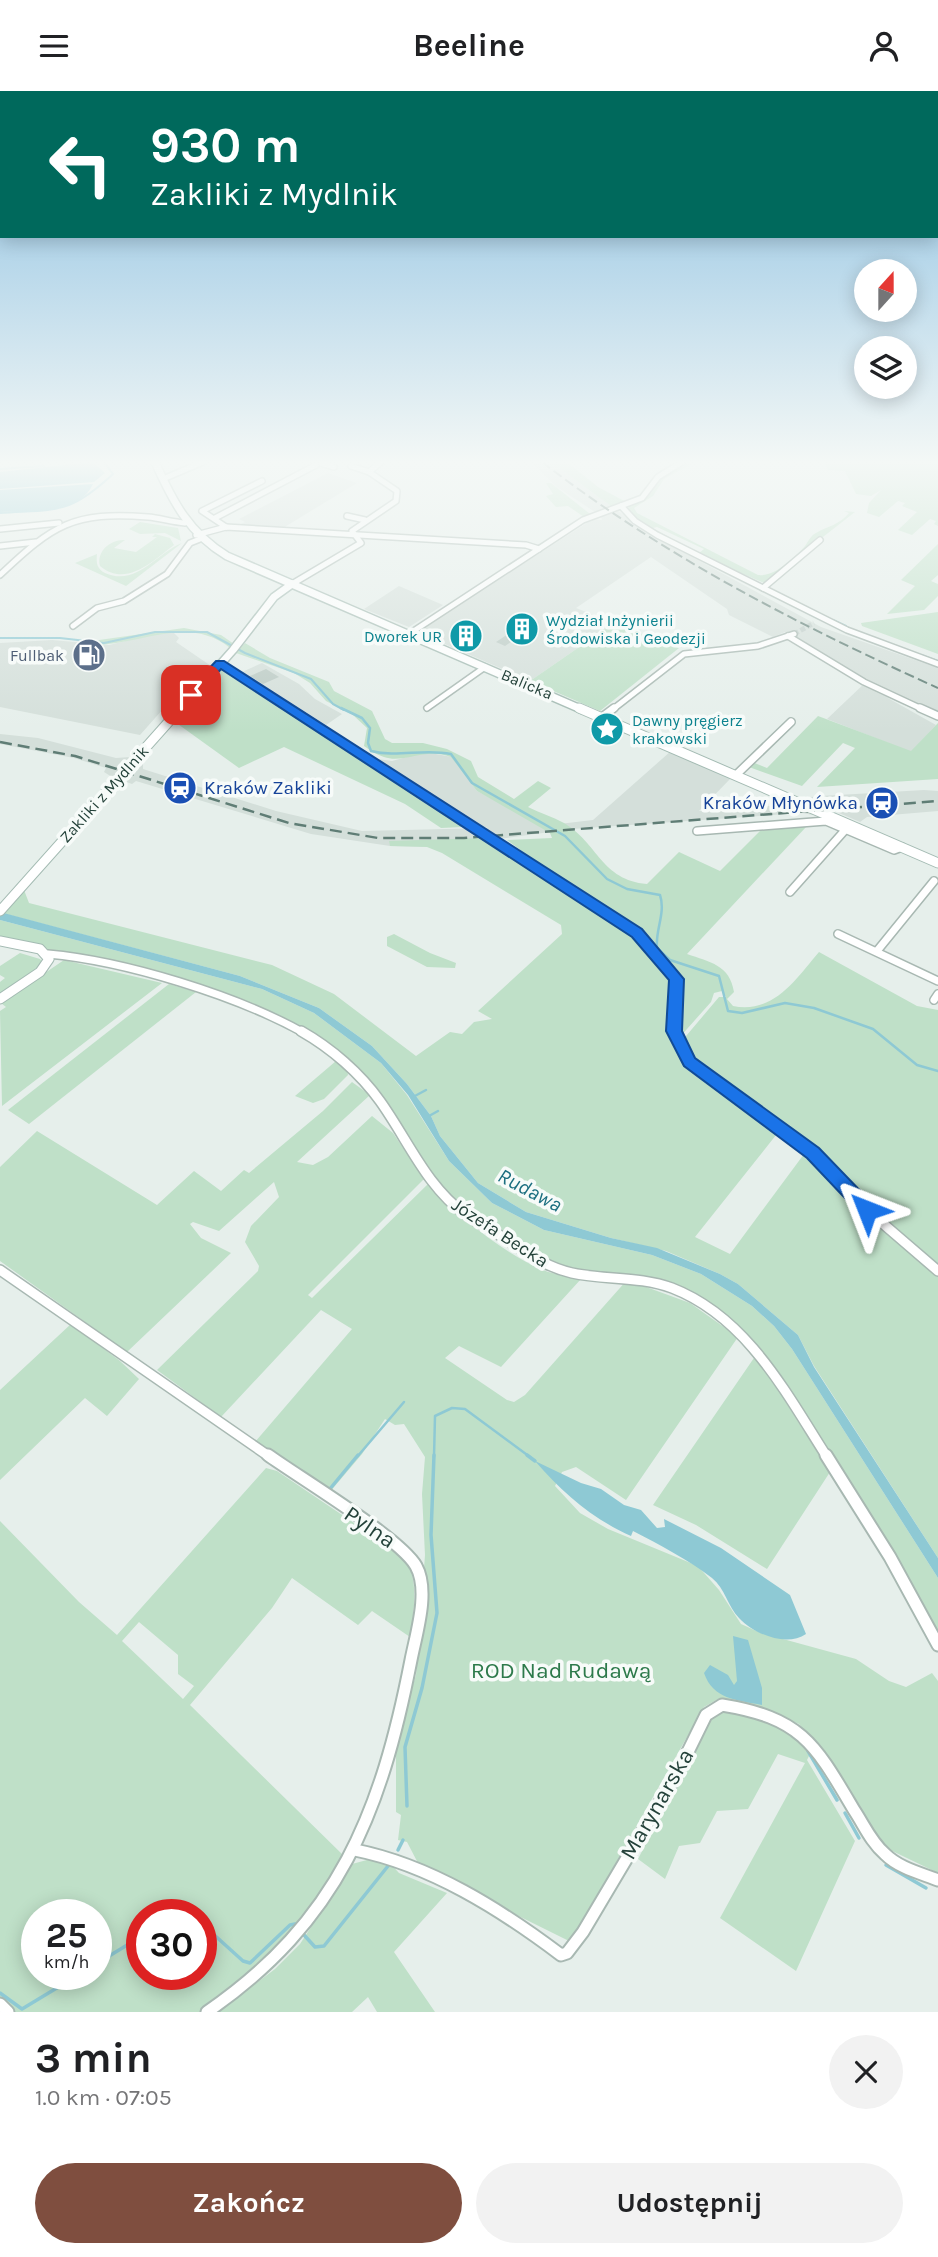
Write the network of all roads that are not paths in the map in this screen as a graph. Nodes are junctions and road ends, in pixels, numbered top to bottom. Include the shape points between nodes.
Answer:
1 (25, 552) edge
2 (184, 552) edge
3 (221, 552) edge
4 (348, 552) edge
5 (534, 552) edge
6 (690, 552) edge
7 (806, 552) edge
8 (0, 575) edge
9 (292, 584) junction
10 (763, 588) junction
11 (824, 619) junction
12 (814, 623) tunnel mouth
13 (73, 626) dead end
14 (409, 634) junction
15 (220, 663) junction
16 (938, 664) edge
17 (485, 667) junction
18 (427, 708) dead end
19 (938, 716) edge
20 (602, 717) junction
21 (791, 722) dead end
22 (736, 775) junction
23 (846, 829) junction
24 (697, 831) dead end
25 (902, 847) junction
26 (938, 863) edge
27 (937, 880) edge
28 (790, 892) dead end
29 (3, 907) edge
30 (838, 934) dead end
31 (0, 940) edge
32 (877, 951) junction
33 (48, 954) junction
34 (938, 981) edge
35 (0, 999) edge
36 (0, 1270) edge
37 (938, 1271) edge
38 (938, 1645) edge
39 (355, 1850) junction
40 (938, 1880) edge
41 (0, 2004) edge
42 (8, 2012) edge
43 (207, 2012) edge

1 - 8 street
2 - 13 street via 167,574 124,601 97,608
3 - 9 street, Balicka
4 - 9 street
5 - 14 street
6 - 10 street
7 - 10 street
9 - 14 street, Balicka
9 - 15 street, Zakliki z Mydlnik via 274,597
10 - 11 street
11 - 12 street
11 - 16 street
14 - 17 street, Balicka
15 - 29 street, Zakliki z Mydlnik
15 - 37 street via 637,933 677,979 674,1031 690,1062 813,1153 852,1196
17 - 18 street
17 - 20 street, Balicka
19 - 20 street via 864,682 791,635 758,646 684,654
20 - 22 street, Balicka
21 - 22 street
22 - 25 street, Balicka
23 - 24 street via 817,821
23 - 25 street via 894,850
23 - 28 street
25 - 26 street, Balicka
27 - 32 street
30 - 32 street
31 - 33 street
32 - 34 street
33 - 35 street via 48,963 40,972
33 - 38 street, Józefa Becka via 218,995 295,1026 365,1083 430,1180 464,1214 536,1261 580,1274 635,1277 665,1285 725,1319 771,1369 891,1560
36 - 39 street, Pylna via 400,1547 413,1562 422,1593 415,1641 387,1754
39 - 40 street, Marynarska via 379,1852 524,1926 561,1955 567,1953 678,1772 706,1715 722,1705 768,1713 798,1728 873,1841 888,1857
39 - 43 street, Pylna via 327,1894 258,1975
41 - 42 street

